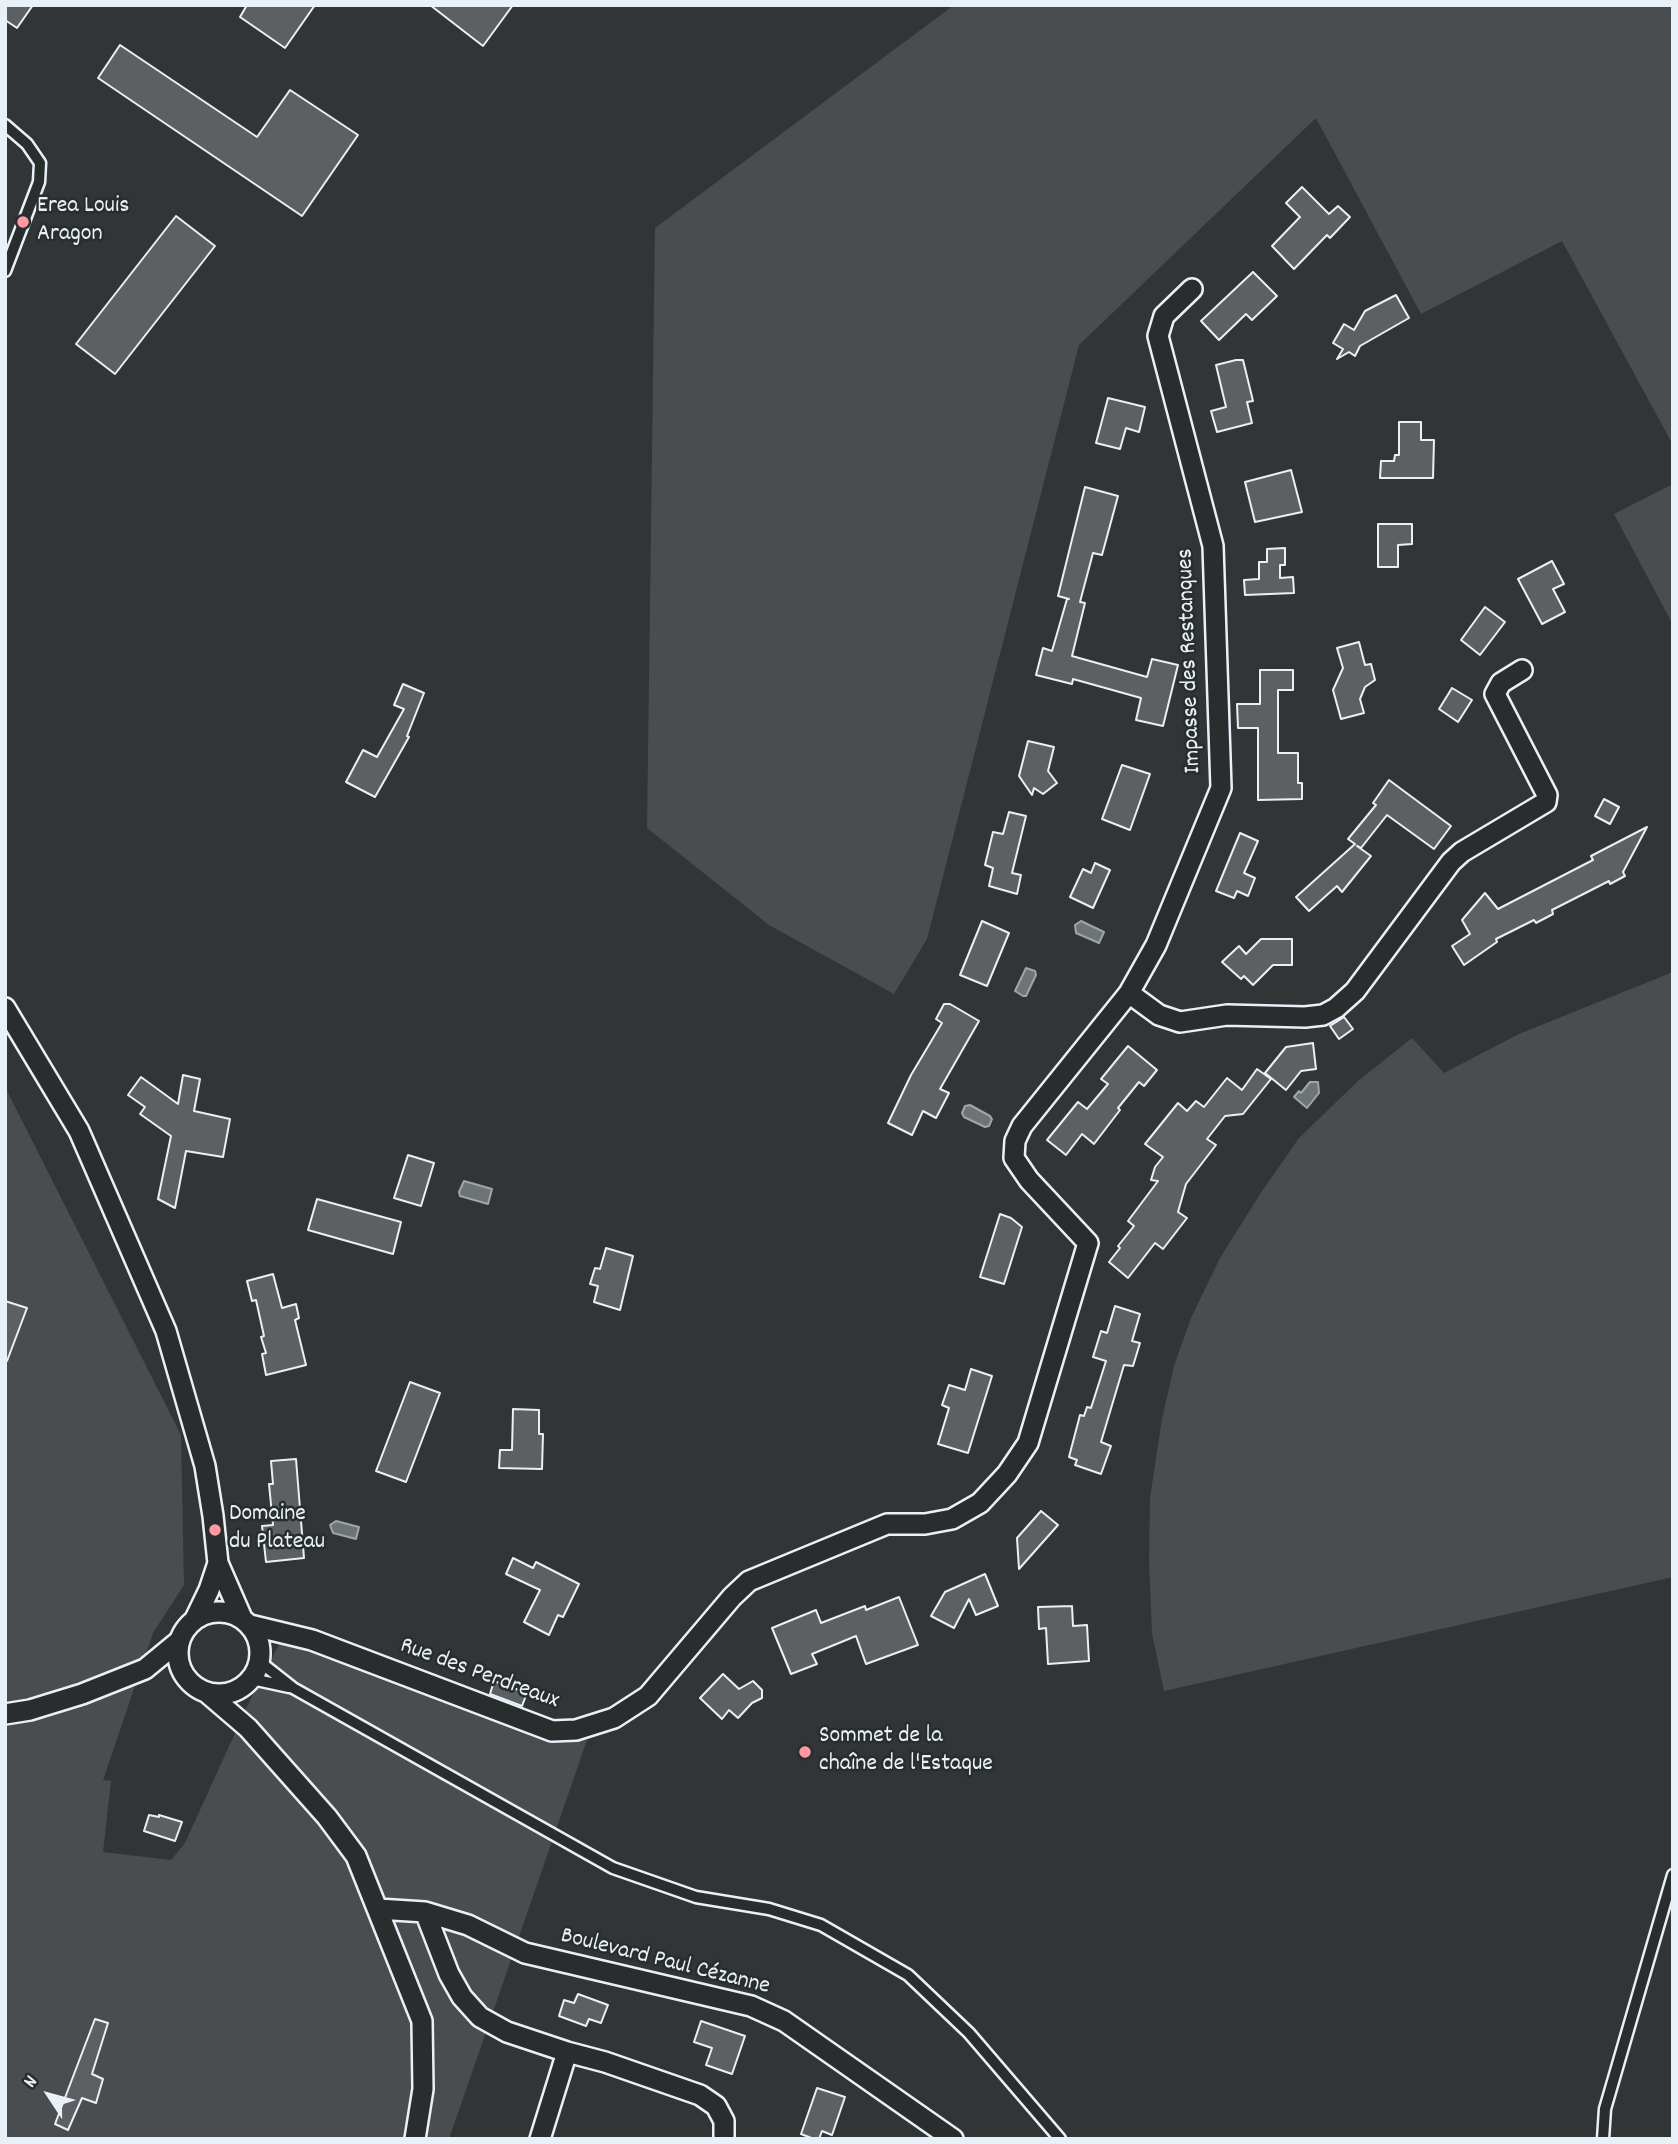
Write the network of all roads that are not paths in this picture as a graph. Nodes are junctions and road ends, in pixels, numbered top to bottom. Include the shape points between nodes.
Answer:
1 (5, 125) edge
2 (5, 271) edge
3 (1192, 289) dead end
4 (1522, 670) dead end
5 (1129, 993) junction
6 (5, 1008) edge
7 (218, 1563) junction
8 (195, 1619) junction
9 (246, 1621) junction
10 (292, 1633) junction
11 (179, 1641) junction
12 (145, 1669) junction
13 (181, 1669) junction
14 (253, 1671) junction
15 (293, 1688) junction
16 (206, 1692) junction
17 (648, 1696) joint
18 (5, 1714) edge
19 (248, 1728) junction
20 (1673, 1875) edge
21 (378, 1909) junction
22 (425, 1912) junction
23 (567, 2052) junction
24 (415, 2139) edge
25 (540, 2139) edge
26 (724, 2139) edge
27 (953, 2139) edge
28 (1060, 2139) edge
29 (1602, 2139) edge

1 - 2 lane via 40,163 39,182
3 - 5 street, Impasse des Restanques via 1164,316 1158,336 1213,546 1221,788 1156,945
4 - 5 street via 1500,683 1495,695 1547,795 1546,802 1451,862 1355,990 1336,1008 1305,1017 1227,1015 1180,1022 1159,1015
5 - 17 street, Impasse des Restanques via 1022,1126 1015,1141 1014,1158 1029,1180 1087,1243 1028,1443 1007,1474 980,1503 952,1519 887,1524 749,1581
6 - 7 street via 79,1131 166,1331 205,1466
7 - 8 street
7 - 9 street
8 - 9 street via 219,1611
8 - 11 street
9 - 10 street, Rue des Perdreaux
9 - 14 street via 260,1644
10 - 14 street via 275,1642
10 - 17 street, Rue des Perdreaux via 552,1731 576,1730 614,1718
11 - 12 street
11 - 13 street
12 - 13 street
12 - 18 street via 82,1694
13 - 16 street via 186,1679
14 - 15 lane
14 - 15 lane
14 - 16 street via 218,1695
14 - 19 street
15 - 28 lane via 613,1868 696,1896 769,1909 821,1925 908,1975 969,2033
16 - 19 street
19 - 21 street via 356,1856
20 - 29 lane via 1605,2109
21 - 22 street, Boulevard Paul Cézanne
21 - 24 street via 422,2021 423,2089
22 - 23 street via 449,1974 480,2017 507,2032
22 - 27 street, Boulevard Paul Cézanne via 468,1925 525,1953 751,2006 785,2021
23 - 25 street
23 - 26 street via 700,2095 716,2106 724,2121

